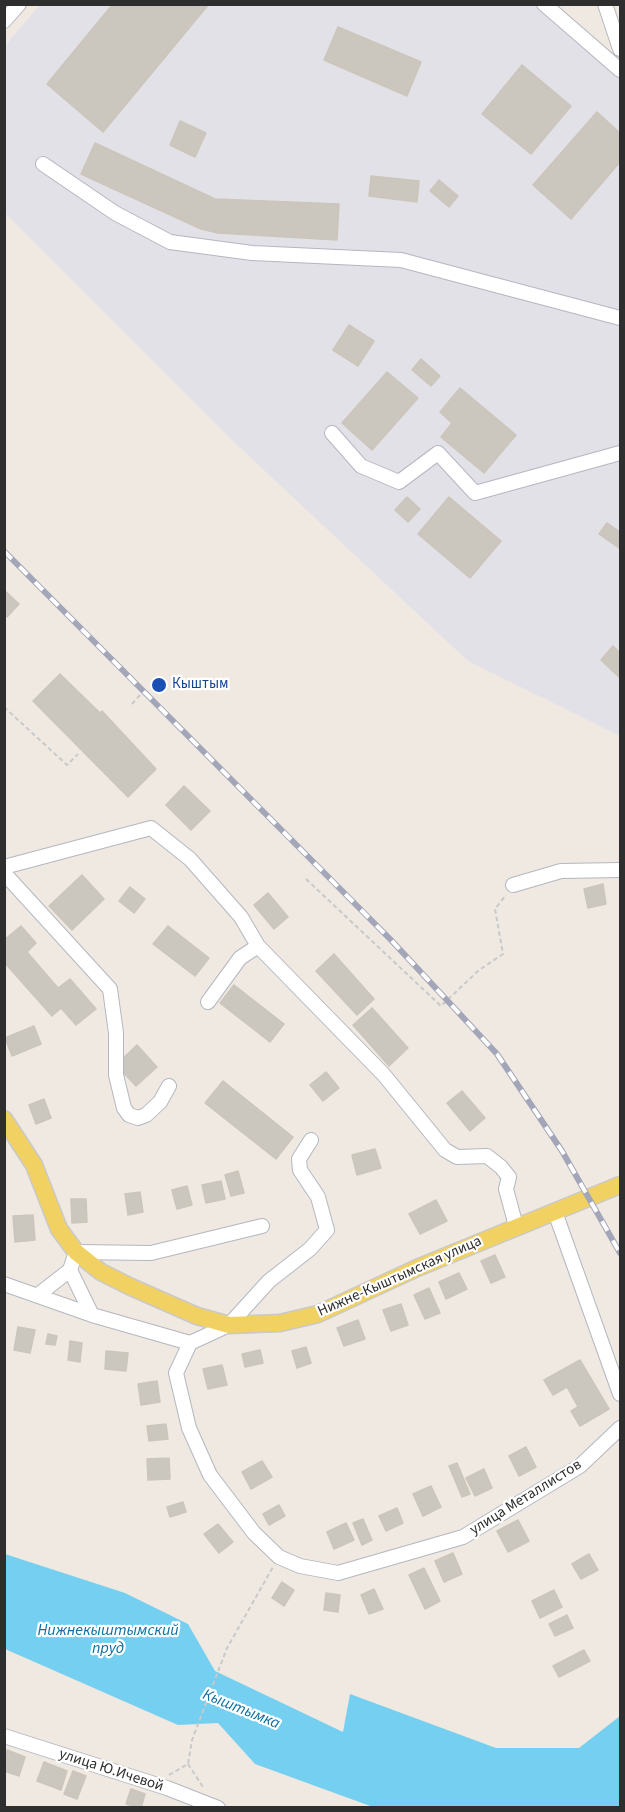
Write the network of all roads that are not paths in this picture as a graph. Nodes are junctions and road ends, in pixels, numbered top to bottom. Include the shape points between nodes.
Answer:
1 (19, 4) edge
2 (544, 4) edge
3 (606, 4) edge
4 (621, 15) edge
5 (4, 21) edge
6 (621, 49) edge
7 (621, 70) edge
8 (43, 164) dead end
9 (621, 318) edge
10 (332, 433) dead end
11 (621, 453) edge
12 (4, 867) edge
13 (621, 870) edge
14 (4, 873) edge
15 (513, 885) road end
16 (258, 946) junction
17 (208, 1002) dead end
18 (169, 1086) dead end
19 (4, 1119) edge
20 (310, 1140) dead end
21 (621, 1185) edge
22 (555, 1212) junction
23 (262, 1226) dead end
24 (516, 1226) junction
25 (76, 1251) junction
26 (70, 1270) junction
27 (4, 1284) edge
28 (38, 1295) junction
29 (92, 1315) junction
30 (229, 1324) junction
31 (190, 1344) junction
32 (621, 1394) edge
33 (621, 1428) edge
34 (4, 1737) edge
35 (217, 1808) edge

1 - 5 street
2 - 7 street
3 - 4 street
3 - 6 street
8 - 9 street via 115,213 171,242 252,254 401,260
10 - 11 street via 361,466 399,482 438,453 475,493
12 - 16 street via 151,828 190,859 241,917
13 - 15 street via 561,871
14 - 18 street via 110,989 116,1075 129,1115 146,1115
16 - 17 street via 240,958
16 - 24 street via 384,1075 445,1150 457,1156 487,1156 501,1167 509,1177 507,1190
19 - 25 main road via 34,1165 58,1229
20 - 30 street via 298,1159 300,1170 318,1197 327,1230 310,1249 268,1281
21 - 22 main road, Нижне-Кыштымская улица
22 - 24 main road, Нижне-Кыштымская улица
22 - 32 street
23 - 25 street via 151,1253
24 - 30 main road, Нижне-Кыштымская улица via 318,1314 280,1323
25 - 26 street
25 - 30 main road via 101,1272 131,1287 196,1316
26 - 28 street
26 - 29 street
27 - 28 street
28 - 29 street
29 - 31 street
30 - 31 street, Нижне-Кыштымская улица
31 - 33 street, улица Металлистов via 176,1373 189,1428 210,1475 254,1533 279,1557 300,1566 338,1573 463,1537 580,1466
34 - 35 street, улица Ю.Ичевой

